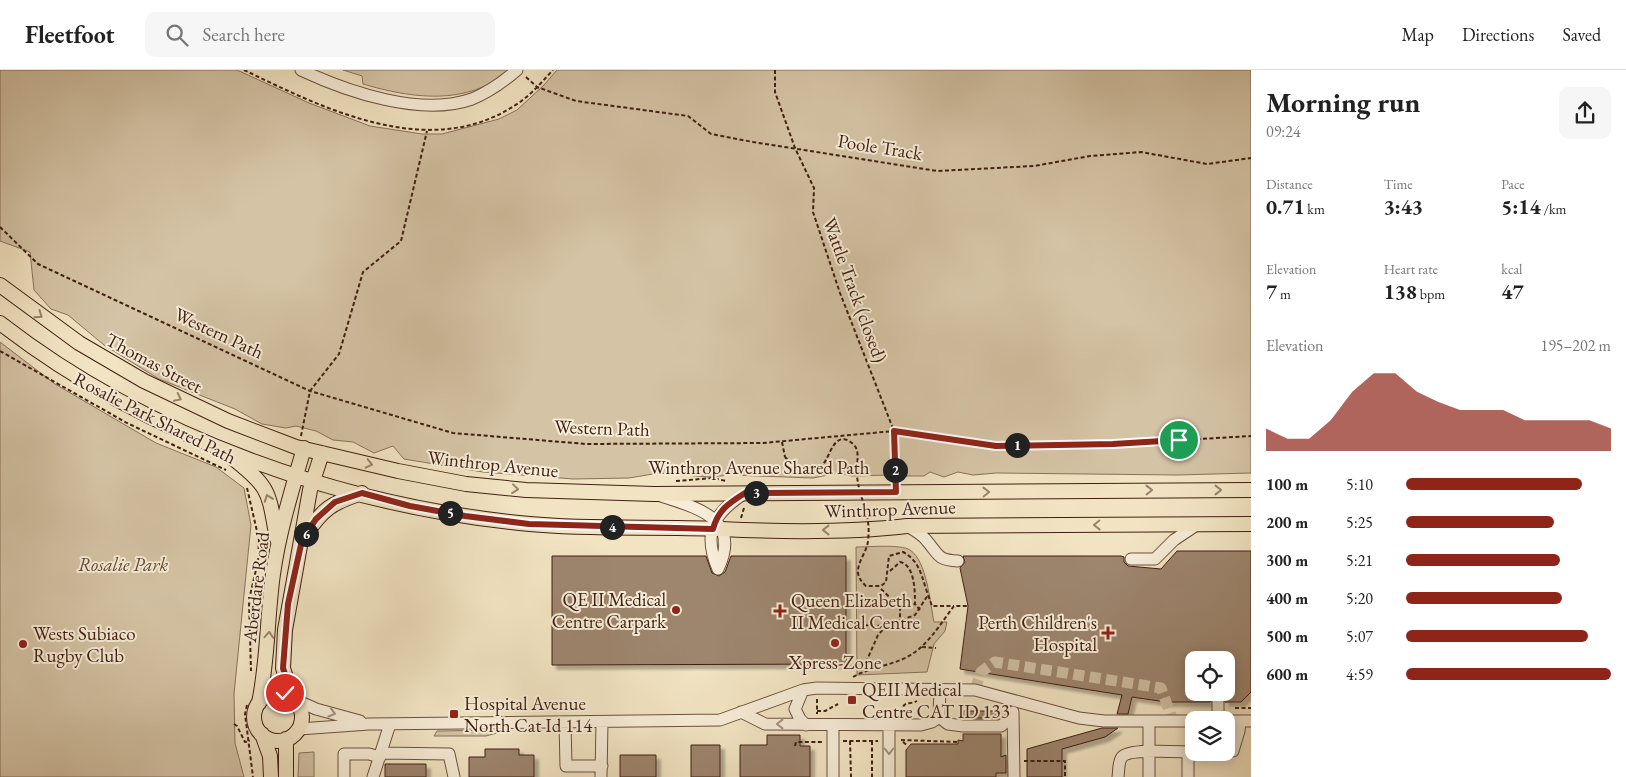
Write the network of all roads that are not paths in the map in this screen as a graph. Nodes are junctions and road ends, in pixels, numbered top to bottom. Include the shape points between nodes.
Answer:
1 (301, 70) edge
2 (521, 73) edge
3 (0, 285) edge
4 (0, 322) edge
5 (305, 441) junction
6 (221, 449) junction
7 (322, 453) junction
8 (296, 475) junction
9 (313, 480) junction
10 (1251, 490) edge
11 (362, 493) junction
12 (654, 494) junction
13 (745, 498) junction
14 (1198, 524) junction
15 (1251, 524) edge
16 (908, 526) junction
17 (718, 530) junction
18 (302, 540) junction
19 (278, 545) junction
20 (1131, 559) dead end
21 (958, 561) dead end
22 (940, 689) junction
23 (803, 690) junction
24 (294, 699) junction
25 (254, 700) junction
26 (1014, 700) junction
27 (1218, 702) dead end
28 (1218, 711) edge
29 (741, 712) junction
30 (1013, 716) junction
31 (939, 717) junction
32 (1149, 721) junction
33 (1185, 721) edge
34 (1245, 721) edge
35 (566, 722) junction
36 (602, 722) junction
37 (368, 724) junction
38 (390, 724) junction
39 (889, 724) junction
40 (806, 725) junction
41 (833, 725) junction
42 (299, 729) junction
43 (256, 737) junction
44 (286, 739) junction
45 (1235, 744) edge
46 (1149, 752) junction
47 (1185, 752) edge
48 (380, 755) junction
49 (1190, 761) edge
50 (602, 771) edge
51 (271, 777) edge
52 (286, 777) edge
53 (344, 777) edge
54 (373, 777) edge
55 (454, 777) edge
56 (833, 777) edge
57 (889, 777) edge
58 (1014, 777) edge
59 (1118, 777) edge
60 (1149, 777) edge
61 (1188, 777) edge

1 - 2 street via 357,91 400,102 430,104 470,99
3 -> 5 main road, Thomas Street via 79,343 144,381 228,421
4 - 6 main road via 71,373 134,408
5 - 7 main road, Winthrop Avenue
5 - 8 main road, Aberdare Road
6 - 8 main road
19 -> 6 main road via 270,499 263,483
7 - 9 main road, Aberdare Road
7 -> 12 main road, Winthrop Avenue via 466,484 526,490
8 - 9 main road, Winthrop Avenue
8 - 19 main road, Aberdare Road
9 - 11 main road, Winthrop Avenue
9 - 18 main road, Aberdare Road
13 -> 10 main road, Winthrop Avenue via 896,492
11 - 17 main road, Winthrop Avenue via 410,506 529,524
11 - 18 main road via 326,508
12 - 13 main road, Winthrop Avenue
12 - 17 street via 701,509
13 - 17 street via 726,506
14 - 15 main road, Winthrop Avenue
14 -> 16 main road, Winthrop Avenue
14 - 20 street via 1174,540 1155,559
16 -> 17 main road, Winthrop Avenue via 875,530 740,526
16 - 21 street via 927,540 937,556
18 - 24 main road, Aberdare Road via 288,604 283,650 283,668
25 -> 19 main road, Aberdare Road via 266,668
22 - 23 street
22 - 26 street via 975,690
22 - 31 street
23 - 29 street
23 - 40 street via 795,709
24 - 25 main road via 285,693
24 -> 37 street
24 - 42 main road via 302,714
25 - 43 main road
26 - 30 street
26 - 32 street via 1079,718
27 - 28 street
29 - 36 street via 720,720
40 -> 29 street via 765,724
30 - 31 street via 1001,726 948,724
30 - 58 street
31 - 39 street via 921,725
32 - 33 street
32 - 46 street
34 - 45 street
35 - 36 street
35 - 38 street
35 - 50 street via 566,766
36 - 50 street
37 - 38 street
37 - 42 street
38 - 48 street
39 - 41 street
39 -> 57 street
40 - 41 street
41 - 56 street
42 - 44 main road
43 - 44 main road
43 - 51 main road via 270,756
44 - 52 main road
46 - 47 street
46 - 59 street via 1122,757
46 - 60 street
48 - 53 street via 344,754
48 - 54 street
48 - 55 street via 449,754
49 - 61 street

